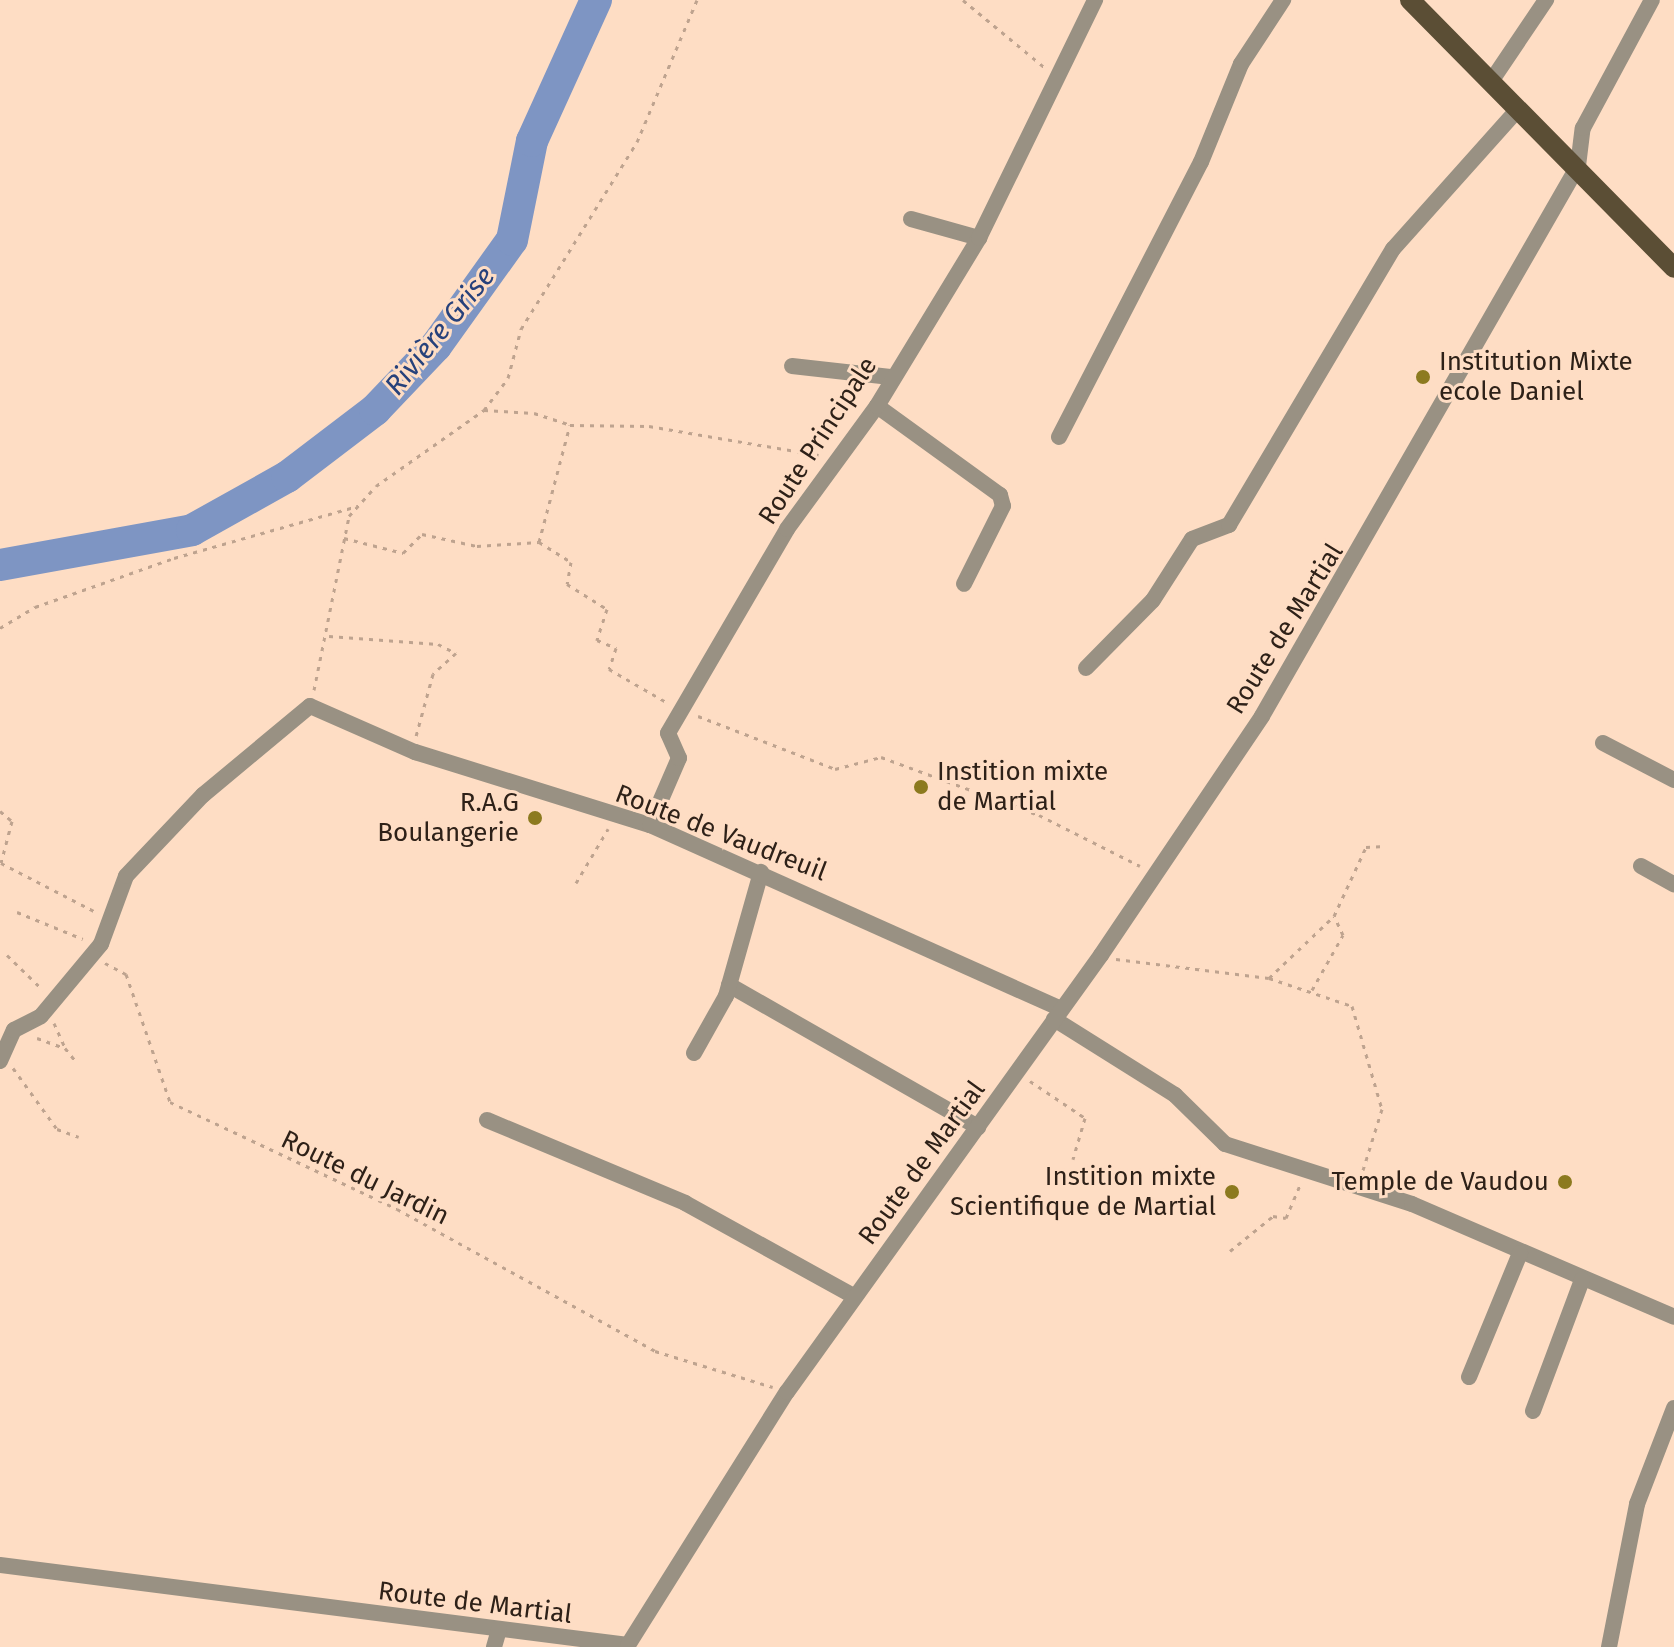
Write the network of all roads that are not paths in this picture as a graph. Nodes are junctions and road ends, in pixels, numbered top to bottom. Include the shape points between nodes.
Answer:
1 (1095, 0) edge
2 (1283, 0) edge
3 (1410, 0) edge
4 (1546, 0) edge
5 (1652, 0) edge
6 (1492, 80) junction
7 (1518, 109) junction
8 (1578, 166) junction
9 (911, 219) dead end
10 (979, 238) junction
11 (1674, 268) edge
12 (792, 366) dead end
13 (890, 377) junction
14 (877, 406) junction
15 (1059, 437) dead end
16 (964, 584) dead end
17 (1086, 668) dead end
18 (1603, 743) dead end
19 (1674, 780) edge
20 (650, 825) junction
21 (1641, 866) dead end
22 (761, 872) junction
23 (1674, 884) edge
24 (729, 985) junction
25 (1058, 1014) junction
26 (694, 1053) dead end
27 (1, 1058) edge
28 (487, 1120) dead end
29 (978, 1127) junction
30 (1520, 1253) junction
31 (1582, 1280) junction
32 (855, 1297) junction
33 (1674, 1317) edge
34 (1469, 1377) dead end
35 (1674, 1408) edge
36 (1533, 1411) dead end
37 (0, 1565) edge
38 (496, 1639) edge
39 (634, 1646) edge
40 (1609, 1647) edge

1 - 10 street, Route Principale
2 - 15 street via 1241,64 1201,162
3 - 6 main road
4 - 6 street
5 - 8 street via 1583,128
6 - 7 main road
7 - 8 main road
7 - 17 street via 1393,249 1229,525 1218,535 1192,539 1130,629 1118,632
8 - 11 main road
8 - 25 street, Route de Martial via 1388,508 1262,716
9 - 10 street
10 - 13 street, Route Principale
12 - 13 street
13 - 14 street, Route Principale
14 - 16 street via 1000,495 1003,506
14 - 20 street, Route Principale via 787,529 668,733 679,758
18 - 19 street
20 - 22 street, Route de Vaudreuil
20 - 27 street, Route de Vaudreuil via 415,752 310,706 203,795 126,876 93,956 48,1005 14,1030
21 - 23 street
22 - 24 street
22 - 25 street, Route de Vaudreuil
24 - 26 street
24 - 29 street
25 - 29 street, Route de Martial
25 - 30 street, Route de Vaudreuil via 1175,1095 1225,1144 1308,1166
28 - 32 street via 685,1203
29 - 32 street, Route de Martial
30 - 31 street, Route de Vaudreuil
30 - 34 street
31 - 33 street, Route de Vaudreuil
31 - 36 street
32 - 39 street, Route de Martial via 787,1392
35 - 40 street via 1637,1504
37 - 38 street, Route de Martial
38 - 39 street, Route de Martial

